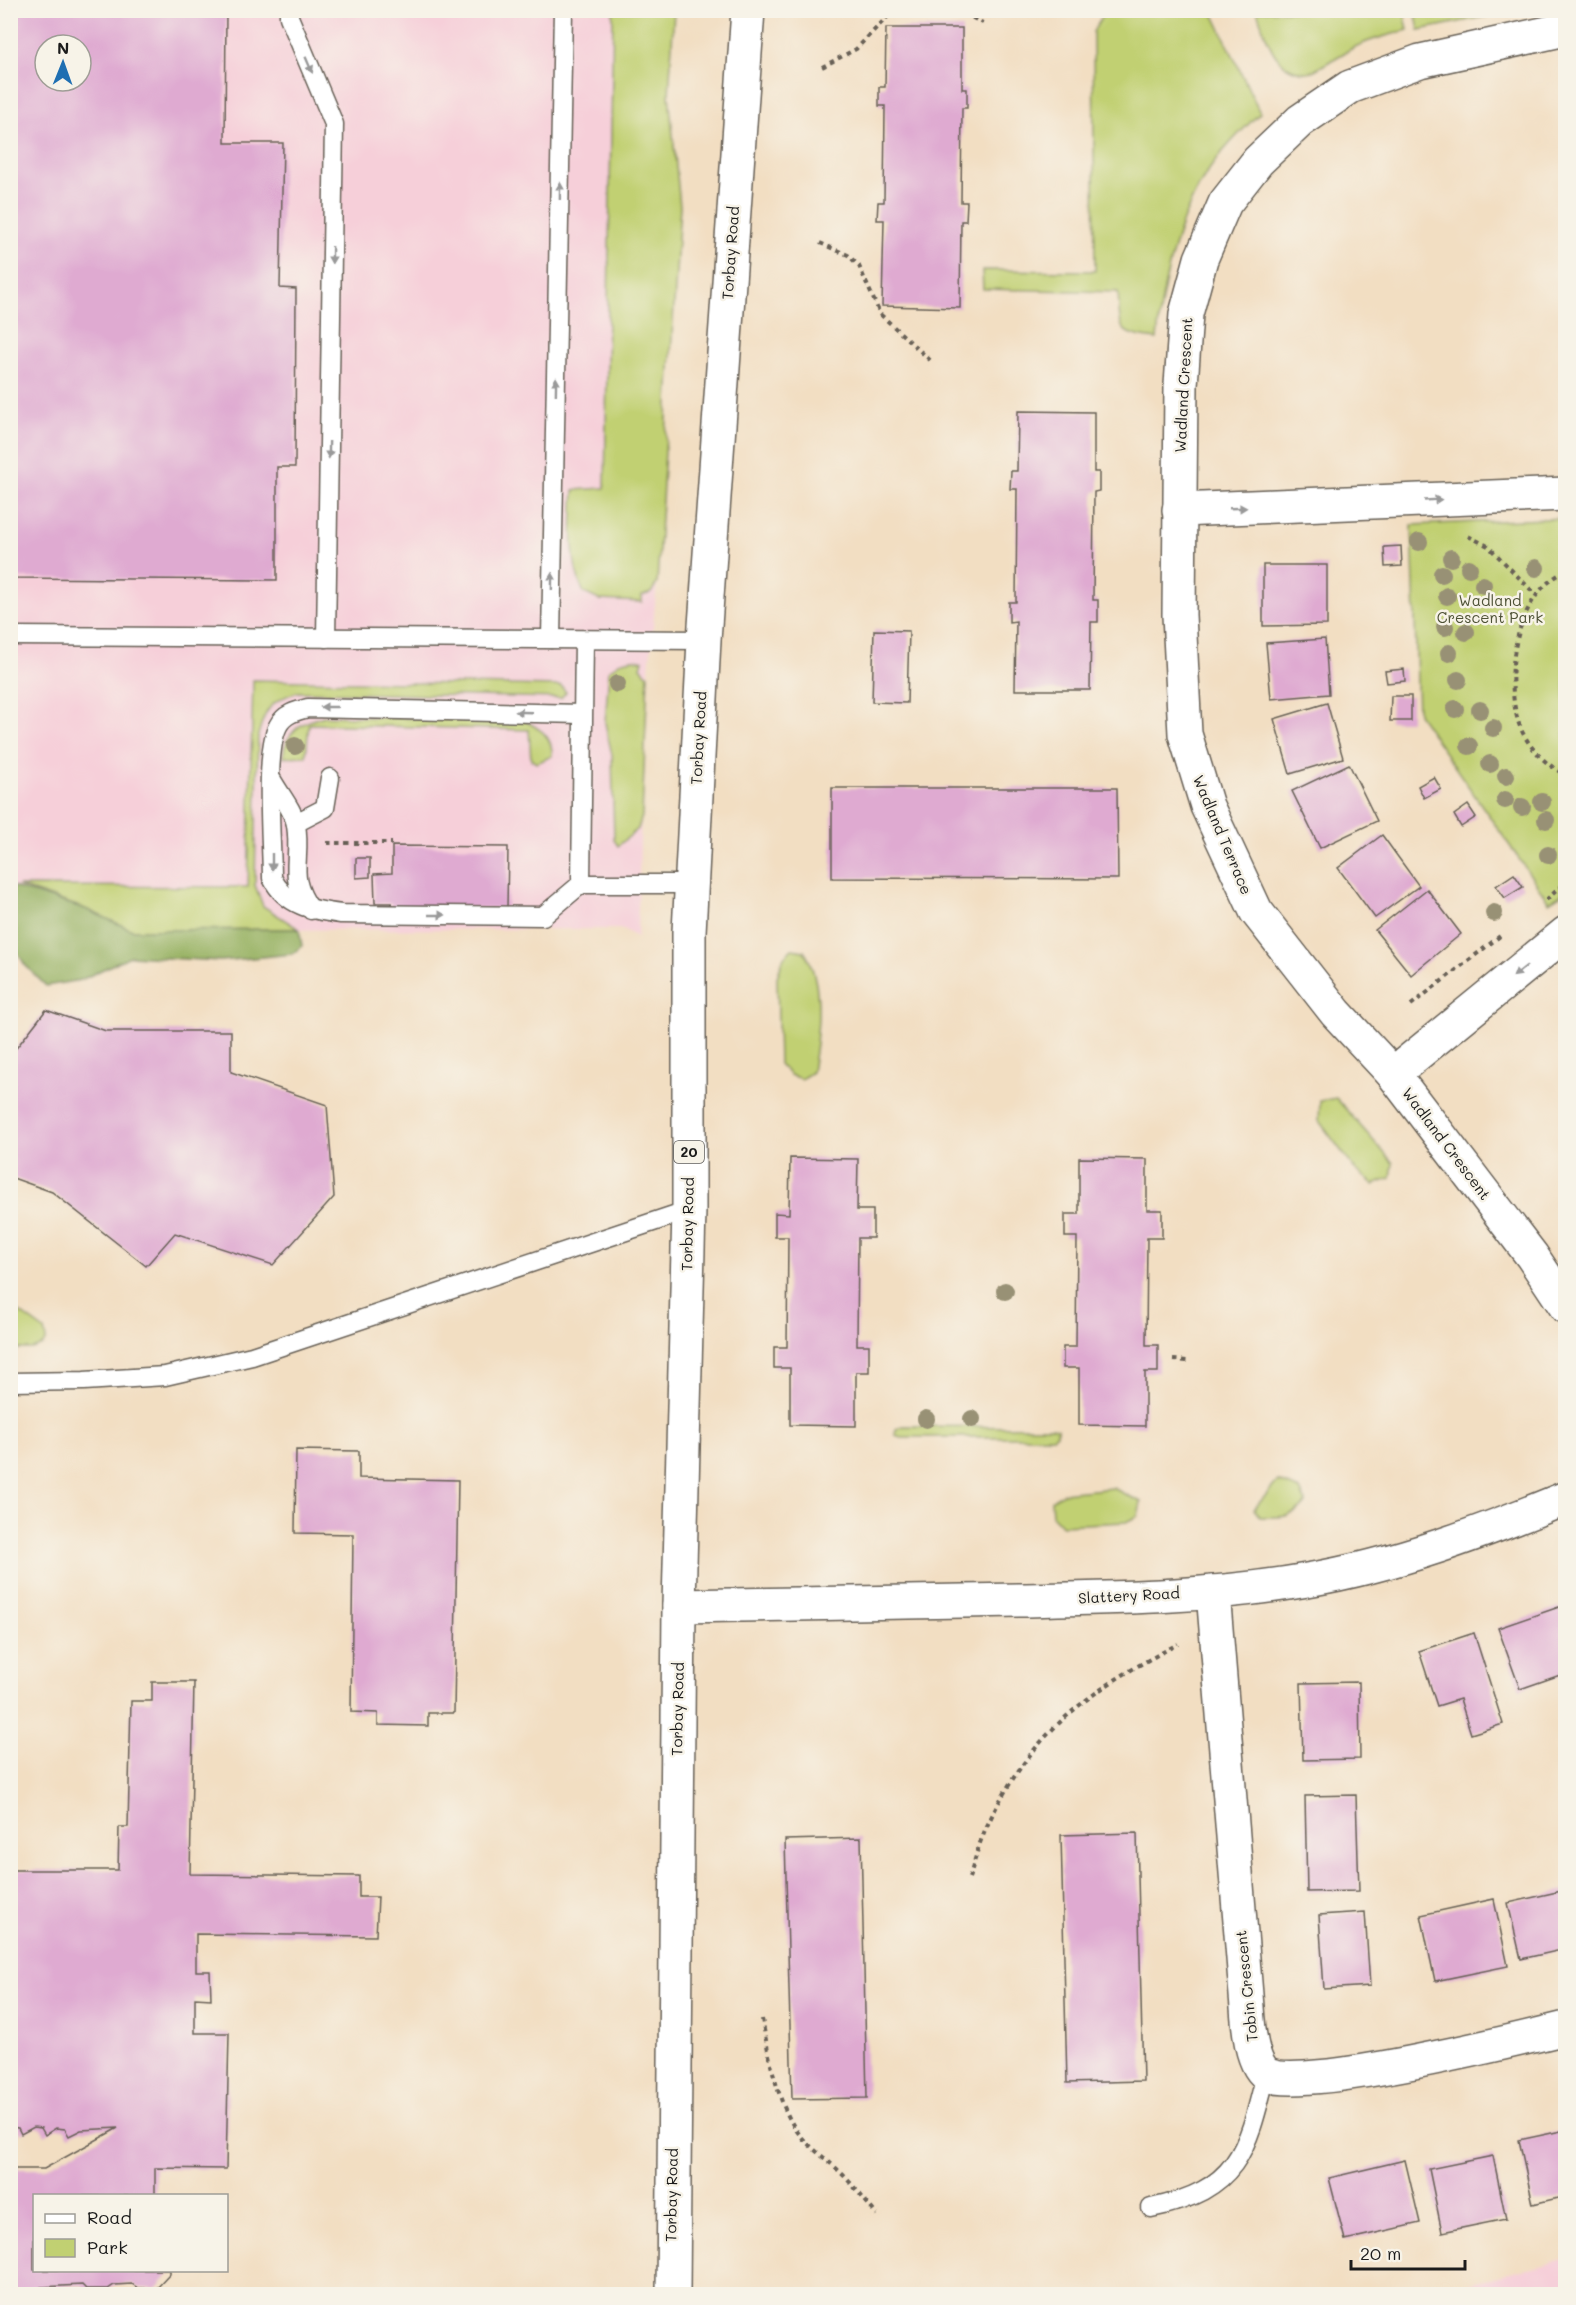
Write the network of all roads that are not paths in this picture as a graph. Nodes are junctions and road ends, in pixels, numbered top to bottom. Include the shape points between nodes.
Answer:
1 (289, 10) edge
2 (563, 10) edge
3 (748, 10) edge
4 (1566, 29) edge
5 (1566, 494) edge
6 (1179, 510) junction
7 (10, 636) edge
8 (326, 638) junction
9 (551, 639) junction
10 (584, 640) junction
11 (704, 640) junction
12 (582, 714) junction
13 (330, 778) dead end
14 (271, 779) junction
15 (296, 824) junction
16 (581, 884) junction
17 (691, 884) junction
18 (312, 910) junction
19 (1566, 933) edge
20 (1393, 1074) junction
21 (689, 1210) junction
22 (1566, 1307) edge
23 (10, 1382) edge
24 (1566, 1498) edge
25 (1213, 1592) junction
26 (679, 1606) junction
27 (1566, 2028) edge
28 (1266, 2074) junction
29 (1151, 2208) dead end
30 (673, 2295) edge

1 -> 8 lane via 334,124
9 -> 2 lane
3 - 11 street, Torbay Road / 20
4 - 6 street, Wadland Crescent via 1420,61 1350,87 1300,121 1258,161 1225,203 1201,259 1186,314
6 -> 5 street
6 - 20 street, Wadland Terrace via 1181,696 1185,734 1207,806 1256,911 1336,1013
7 - 8 lane
8 - 9 lane
9 - 10 lane
10 - 11 lane
10 - 12 lane
11 - 17 street, Torbay Road / 20
12 -> 14 lane via 308,708 290,713 278,725 271,748
12 - 16 lane
13 - 15 lane via 325,808
14 - 15 lane
14 -> 18 lane via 272,878 278,892
15 - 18 lane via 296,877 299,892
16 - 17 lane
18 -> 16 lane via 341,914 543,916
17 - 21 street, Torbay Road / 20
19 -> 20 street, Wadland Crescent
20 - 22 street, Wadland Crescent via 1532,1256
21 - 23 lane via 252,1356 165,1376
21 - 26 street, Torbay Road / 20
24 - 25 street, Slattery Road via 1503,1524 1392,1560 1308,1580
25 - 26 street, Slattery Road via 1137,1597
25 - 28 street, Tobin Crescent via 1248,2022 1258,2064
26 - 30 street, Torbay Road / 20
27 - 28 street via 1480,2049 1335,2074 1295,2078
28 - 29 lane via 1241,2156 1223,2179 1174,2203

